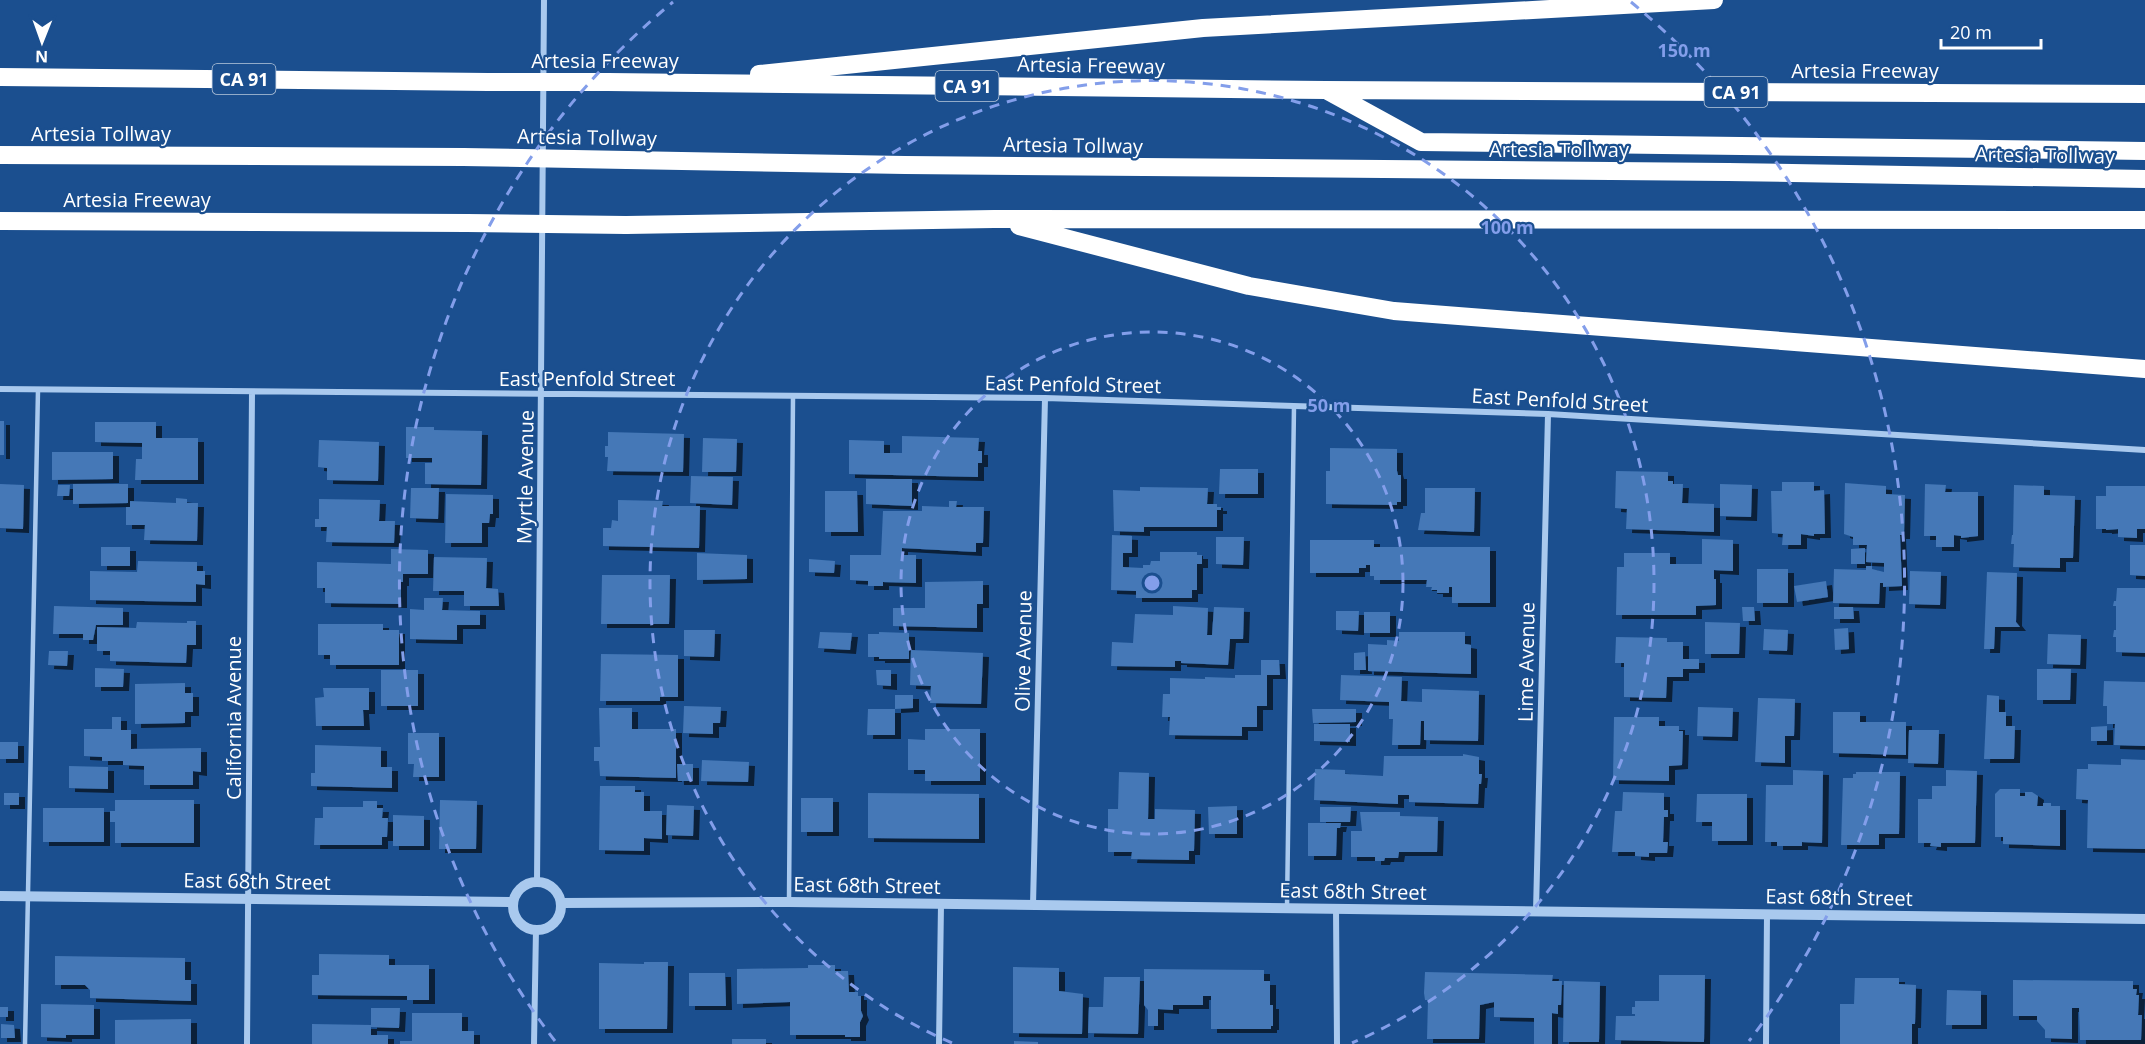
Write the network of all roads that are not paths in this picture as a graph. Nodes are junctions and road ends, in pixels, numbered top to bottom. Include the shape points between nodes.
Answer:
1 (544, 0) edge
2 (1714, 0) edge
3 (0, 77) edge
4 (672, 83) junction
5 (1326, 90) junction
6 (2145, 94) edge
7 (2145, 151) edge
8 (0, 155) edge
9 (2145, 179) edge
10 (994, 219) junction
11 (2145, 220) edge
12 (0, 221) edge
13 (2145, 369) edge
14 (0, 389) edge
15 (38, 390) junction
16 (252, 392) junction
17 (542, 394) junction
18 (793, 397) junction
19 (1045, 398) junction
20 (1293, 406) junction
21 (1548, 414) junction
22 (2145, 450) edge
23 (537, 882) junction
24 (0, 896) edge
25 (27, 896) junction
26 (248, 899) junction
27 (513, 902) junction
28 (789, 902) junction
29 (561, 903) junction
30 (941, 904) junction
31 (1033, 905) junction
32 (1287, 908) junction
33 (1336, 908) junction
34 (1536, 911) junction
35 (1767, 914) junction
36 (2145, 919) edge
37 (536, 930) junction
38 (25, 1044) edge
39 (247, 1044) edge
40 (534, 1044) edge
41 (939, 1044) edge
42 (1337, 1044) edge
43 (1766, 1044) edge

1 - 17 street, Myrtle Avenue
2 - 4 highway via 1203,28
3 - 4 highway, Artesia Freeway / CA 91, bridge
4 - 5 highway, Artesia Freeway / CA 91
5 - 6 highway, Artesia Freeway / CA 91
5 - 7 highway, Artesia Tollway via 1421,142
8 - 9 highway, Artesia Tollway, bridge via 463,157
10 - 11 highway, Artesia Freeway
10 - 12 highway, Artesia Freeway, bridge via 626,225
10 - 13 highway via 1249,286 1394,311
14 - 15 street, East Penfold Street
15 - 16 street, East Penfold Street
15 - 25 lane
16 - 17 street, East Penfold Street
16 - 26 street, California Avenue
17 - 18 street, East Penfold Street
17 - 23 street, Myrtle Avenue
18 - 19 street, East Penfold Street
18 - 28 lane
19 - 20 street, East Penfold Street
19 - 31 street, Olive Avenue
20 - 21 street, East Penfold Street
20 - 32 lane
21 - 22 street, East Penfold Street
21 - 34 street, Lime Avenue
23 - 27 street via 519,890
23 - 29 street via 555,890
24 - 25 street, East 68th Street
25 - 26 street, East 68th Street
25 - 38 lane
26 - 27 street, East 68th Street
26 - 39 street, California Avenue
27 - 37 street via 521,924
28 - 29 street, East 68th Street
28 - 30 street, East 68th Street
29 - 37 street via 552,925
30 - 31 street, East 68th Street
30 - 41 street
31 - 32 street, East 68th Street
32 - 33 street, East 68th Street
33 - 34 street, East 68th Street
33 - 42 street
34 - 35 street, East 68th Street
35 - 36 street, East 68th Street
35 - 43 street
37 - 40 street

